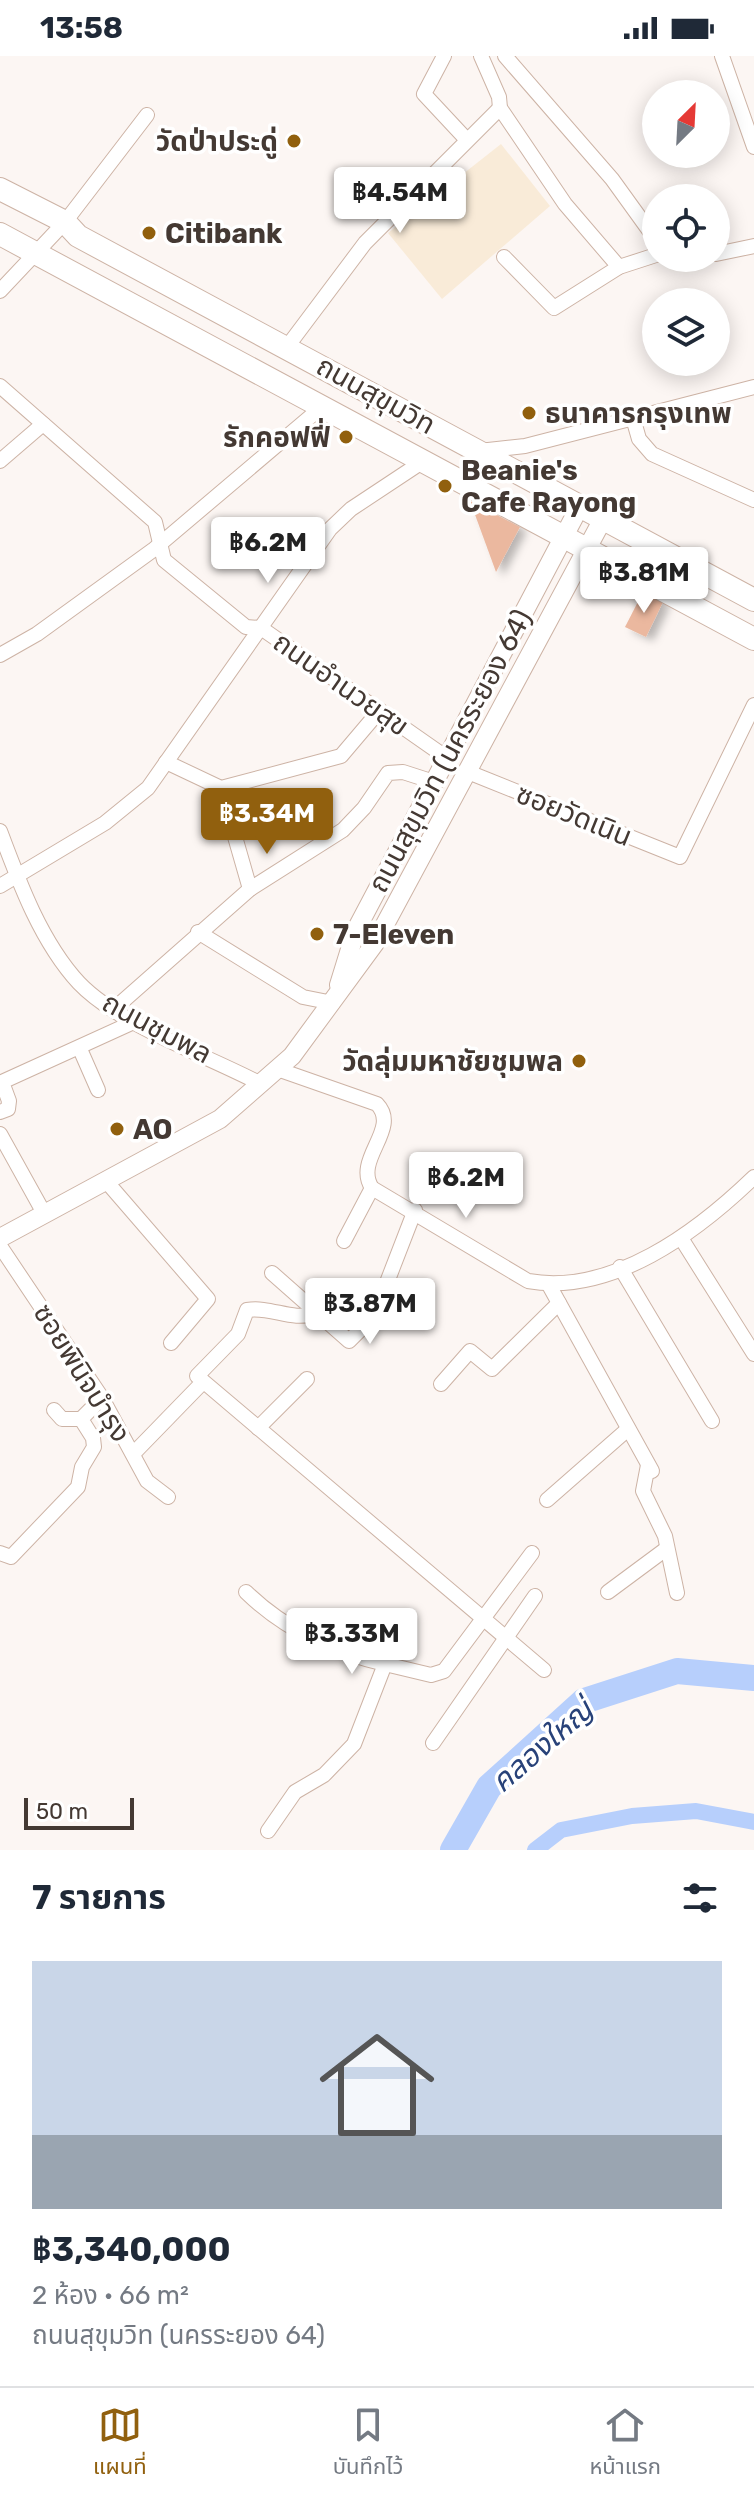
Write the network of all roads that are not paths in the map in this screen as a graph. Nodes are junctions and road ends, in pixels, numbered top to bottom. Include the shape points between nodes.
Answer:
1 (444, 56) edge
2 (481, 56) edge
3 (505, 56) edge
4 (722, 56) edge
5 (500, 108) junction
6 (147, 115) dead end
7 (466, 139) junction
8 (754, 147) edge
9 (0, 189) edge
10 (642, 221) edge
11 (65, 222) junction
12 (0, 234) edge
13 (754, 246) edge
14 (730, 251) edge
15 (39, 254) junction
16 (504, 257) dead end
17 (642, 260) edge
18 (619, 267) junction
19 (0, 291) edge
20 (287, 347) junction
21 (269, 377) junction
22 (0, 386) edge
23 (754, 387) edge
24 (323, 406) junction
25 (633, 418) junction
26 (43, 424) junction
27 (479, 451) junction
28 (0, 461) edge
29 (422, 462) junction
30 (754, 500) edge
31 (581, 504) junction
32 (604, 517) junction
33 (562, 538) junction
34 (161, 543) junction
35 (586, 550) junction
36 (754, 600) edge
37 (261, 628) junction
38 (754, 639) edge
39 (0, 655) edge
40 (754, 705) edge
41 (380, 710) junction
42 (447, 758) junction
43 (166, 762) junction
44 (468, 772) junction
45 (434, 782) junction
46 (221, 788) junction
47 (0, 831) edge
48 (17, 876) junction
49 (0, 886) edge
50 (250, 889) junction
51 (198, 932) junction
52 (333, 1003) junction
53 (114, 1009) junction
54 (136, 1021) junction
55 (80, 1049) junction
56 (277, 1069) junction
57 (261, 1084) junction
58 (98, 1090) dead end
59 (0, 1112) edge
60 (0, 1134) edge
61 (106, 1181) junction
62 (751, 1186) edge
63 (372, 1188) junction
64 (415, 1210) junction
65 (45, 1215) junction
66 (0, 1238) edge
67 (681, 1238) junction
68 (344, 1241) dead end
69 (0, 1246) edge
70 (620, 1267) junction
71 (272, 1273) dead end
72 (549, 1285) junction
73 (559, 1303) junction
74 (315, 1313) junction
75 (171, 1343) dead end
76 (754, 1354) edge
77 (307, 1379) dead end
78 (203, 1382) junction
79 (441, 1384) dead end
80 (102, 1398) junction
81 (54, 1410) dead end
82 (81, 1419) junction
83 (712, 1421) dead end
84 (258, 1428) junction
85 (628, 1429) junction
86 (133, 1454) junction
87 (168, 1497) dead end
88 (547, 1500) dead end
89 (666, 1549) junction
90 (0, 1553) edge
91 (532, 1553) dead end
92 (246, 1592) dead end
93 (608, 1592) dead end
94 (677, 1593) dead end
95 (535, 1596) dead end
96 (482, 1617) junction
97 (507, 1639) junction
98 (385, 1664) junction
99 (544, 1670) dead end
100 (433, 1743) dead end
101 (268, 1831) dead end

1 - 7 street via 424,94
2 - 5 street
3 - 10 street
4 - 8 street
5 - 7 street
5 - 18 street via 565,204
6 - 11 street
7 - 20 street via 365,243
9 - 11 main road, ถนนสุขุมวิท
11 - 15 street
11 - 20 main road, ถนนสุขุมวิท via 78,236
12 - 15 main road, ถนนสุขุมวิท
13 - 14 street
15 - 19 street
15 - 21 main road, ถนนสุขุมวิท
16 - 18 street via 554,308
17 - 18 street
20 - 21 main road
20 - 27 main road, ถนนสุขุมวิท
21 - 24 main road, ถนนสุขุมวิท
22 - 26 street, ถนนอำนวยสุข
23 - 25 street
24 - 29 main road, ถนนสุขุมวิท
24 - 34 street
25 - 27 street via 525,446
25 - 30 street via 639,439 652,454
26 - 28 street
26 - 34 street, ถนนอำนวยสุข via 155,522
27 - 31 main road, ถนนสุขุมวิท
29 - 33 main road, ถนนสุขุมวิท
29 - 37 street via 330,529
31 - 32 main road, ถนนสุขุมวิท
31 - 33 street, ถนนสุขุมวิท (นครระยอง 64)
32 - 35 street, ถนนสุขุมวิท (นครระยอง 64)
32 - 36 main road, ถนนสุขุมวิท
33 - 35 main road, ถนนสุขุมวิท
33 - 42 street, ถนนสุขุมวิท (นครระยอง 64)
34 - 37 street, ถนนอำนวยสุข via 164,560 246,627
34 - 39 street
35 - 38 main road, ถนนสุขุมวิท
35 - 44 street, ถนนสุขุมวิท (นครระยอง 64)
37 - 41 street, ถนนอำนวยสุข
37 - 43 street
40 - 44 street, ซอยวัดเนิน via 680,857
41 - 42 street, ถนนอำนวยสุข
41 - 46 street via 341,756
42 - 45 street, ถนนสุขุมวิท (นครระยอง 64)
43 - 46 street
43 - 48 street via 122,812
44 - 52 street, ถนนสุขุมวิท (นครระยอง 64) via 375,943
45 - 50 street via 388,773 343,830
45 - 52 street, ถนนสุขุมวิท (นครระยอง 64) via 356,930
46 - 50 street
47 - 48 street, ถนนชุมพล
48 - 49 street
48 - 53 street, ถนนชุมพล via 66,966 80,984
50 - 51 street
51 - 52 street via 303,997
51 - 53 street
52 - 56 street, ถนนสุขุมวิท (นครระยอง 64)
53 - 54 street, ถนนชุมพล
54 - 55 street
54 - 57 street, ถนนชุมพล
55 - 58 street
55 - 59 street via 2,1082 9,1101 8,1109
56 - 57 street, ถนนสุขุมวิท (นครระยอง 64)
56 - 63 street via 377,1104 384,1112 366,1167
57 - 61 street, ถนนสุขุมวิท (นครระยอง 64) via 220,1119
60 - 65 street
61 - 65 street, ถนนสุขุมวิท (นครระยอง 64)
61 - 75 street via 208,1299
62 - 67 street
63 - 64 street
63 - 68 street
64 - 72 street via 528,1281
64 - 74 street via 374,1316 349,1341
65 - 66 street, ถนนสุขุมวิท (นครระยอง 64)
67 - 70 street
67 - 76 street
69 - 80 street, ซอยพินิจบำรุง
70 - 72 street via 601,1276
70 - 83 street
71 - 74 street
72 - 73 street
73 - 79 street via 492,1369 470,1351
73 - 85 street
74 - 78 street via 299,1319 261,1308 247,1310 238,1334 197,1376
77 - 84 street
78 - 84 street
78 - 86 street
80 - 82 street
80 - 86 street, ซอยพินิจบำรุง
81 - 82 street via 62,1419
82 - 90 street via 94,1447 78,1487 11,1557
84 - 96 street
85 - 88 street
85 - 89 street via 650,1468 643,1491 660,1522
86 - 87 street, ซอยพินิจบำรุง via 147,1481
89 - 93 street
89 - 94 street
91 - 96 street
92 - 98 street via 302,1634
95 - 97 street
96 - 97 street
96 - 98 street via 444,1671 431,1675
97 - 99 street
97 - 100 street
98 - 101 street via 354,1744 324,1775 295,1792

